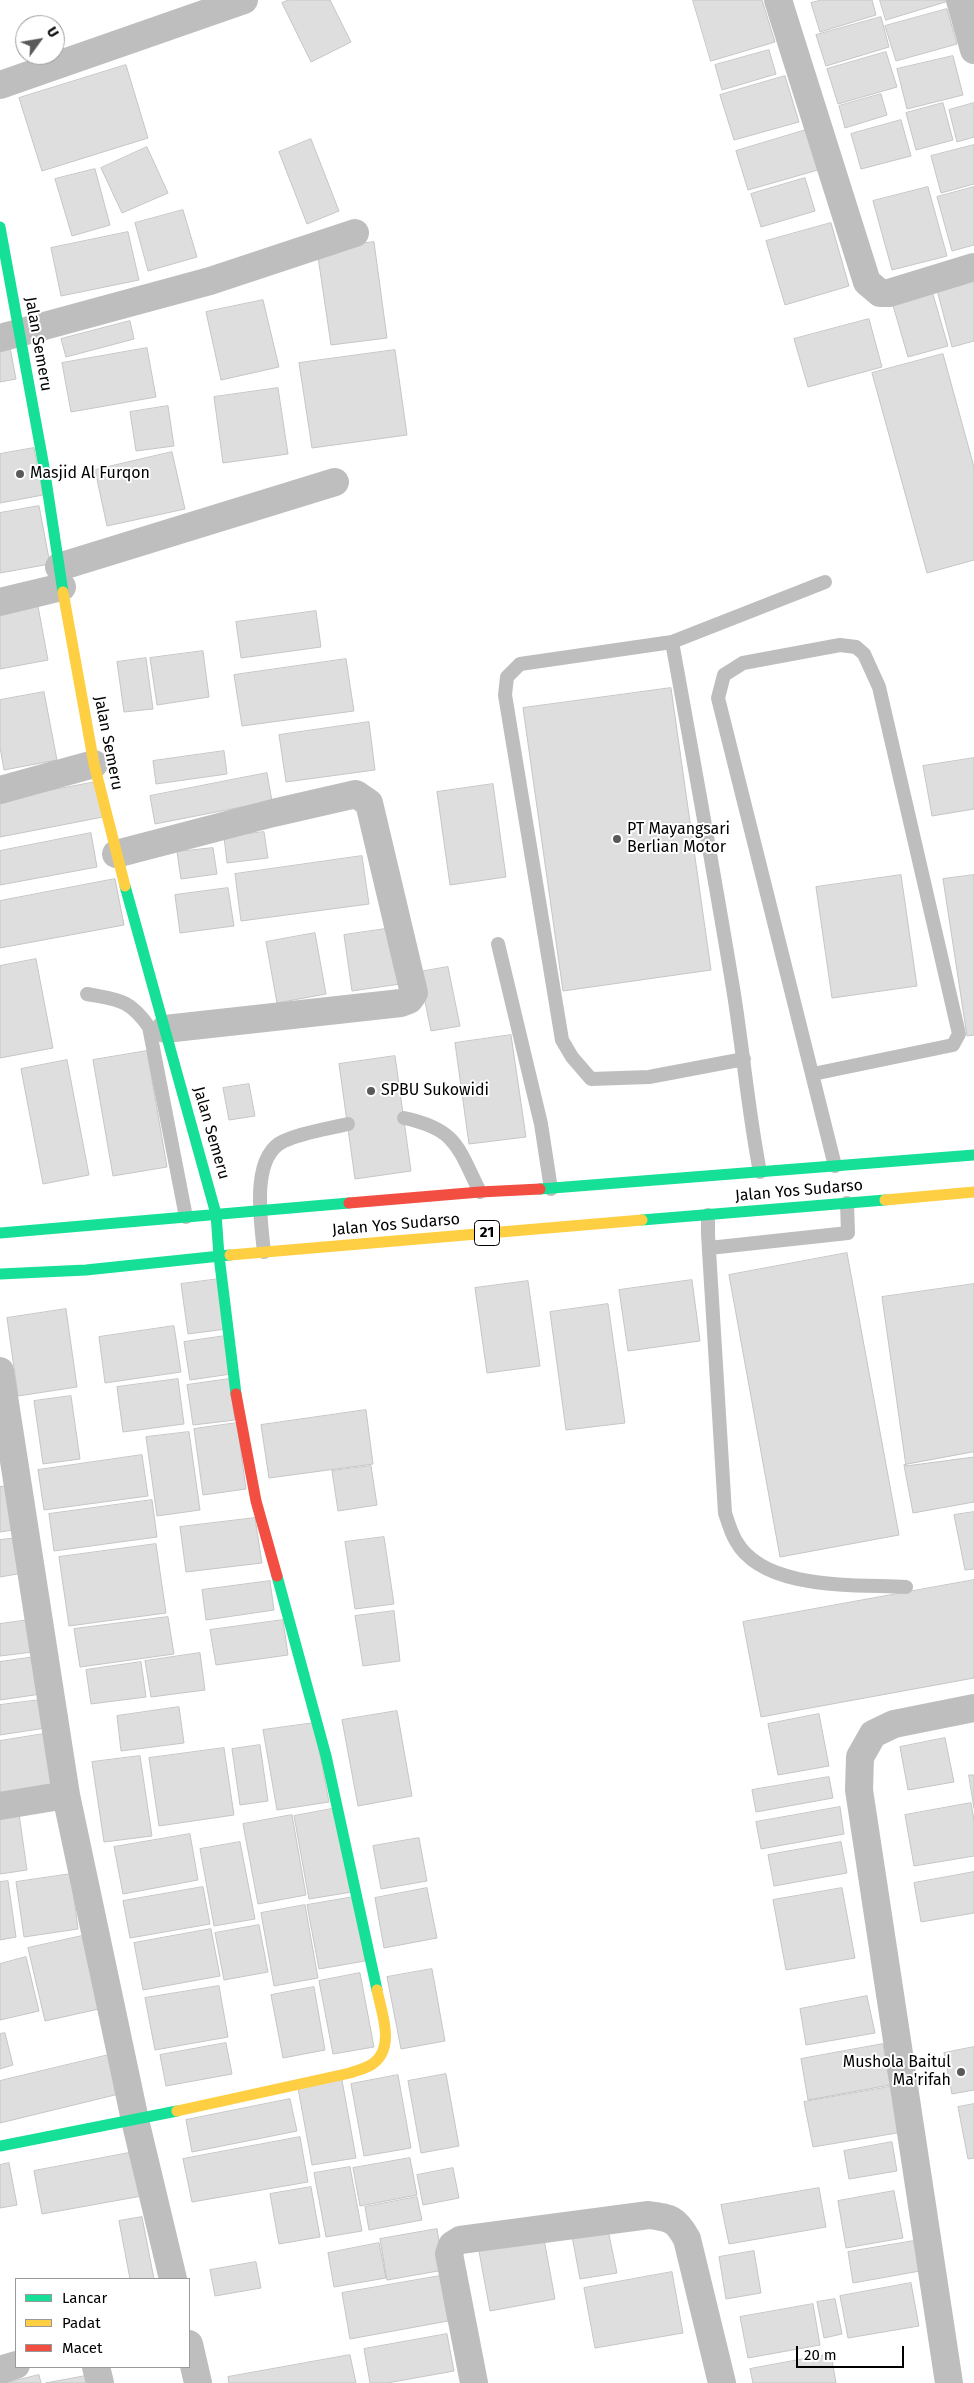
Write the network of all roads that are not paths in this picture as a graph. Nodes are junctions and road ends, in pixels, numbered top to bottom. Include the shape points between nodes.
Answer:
1 (244, 0) edge
2 (778, 0) edge
3 (960, 0) edge
4 (974, 50) edge
5 (0, 85) edge
6 (0, 227) edge
7 (355, 233) dead end
8 (974, 267) edge
9 (9, 336) edge
10 (335, 482) dead end
11 (61, 577) junction
12 (825, 582) dead end
13 (0, 602) edge
14 (672, 642) junction
15 (94, 764) junction
16 (0, 790) edge
17 (116, 854) junction
18 (498, 944) dead end
19 (87, 994) dead end
20 (165, 1030) junction
21 (744, 1059) junction
22 (813, 1074) junction
23 (404, 1118) dead end
24 (348, 1124) dead end
25 (974, 1155) edge
26 (835, 1166) junction
27 (760, 1172) junction
28 (551, 1189) junction
29 (480, 1192) junction
30 (974, 1192) edge
31 (848, 1203) junction
32 (260, 1211) junction
33 (216, 1214) junction
34 (708, 1215) junction
35 (186, 1217) junction
36 (0, 1233) edge
37 (709, 1248) junction
38 (264, 1252) junction
39 (219, 1256) junction
40 (0, 1274) edge
41 (0, 1371) edge
42 (906, 1588) dead end
43 (974, 1708) edge
44 (66, 1795) junction
45 (0, 1806) edge
46 (135, 2120) junction
47 (0, 2146) edge
48 (173, 2278) edge
49 (190, 2348) edge
50 (15, 2365) edge
51 (96, 2368) edge
52 (0, 2370) edge
53 (100, 2383) edge
54 (198, 2383) edge
55 (474, 2383) edge
56 (722, 2383) edge
57 (949, 2383) edge

1 - 5 street
2 - 8 street via 867,282 880,293 889,293
3 - 4 street
6 - 9 main road, Jalan Semeru
7 - 9 street via 210,281
9 - 11 main road, Jalan Semeru via 44,467
10 - 11 street
11 - 13 street
11 - 15 main road, Jalan Semeru
12 - 14 lane
14 - 21 lane
14 - 21 lane via 520,664 507,677 504,695 562,1040 572,1058 591,1079 649,1077
15 - 16 street
15 - 17 main road, Jalan Semeru
17 - 20 main road, Jalan Semeru
17 - 20 street via 356,794 369,803 414,993 409,1000
18 - 28 lane via 541,1124
19 - 35 lane via 121,1000 149,1027
20 - 33 main road, Jalan Semeru
21 - 27 lane
22 - 22 lane via 718,698 724,675 743,663 840,645 856,647 864,654 879,687 960,1034 953,1045
22 - 26 lane
23 - 29 lane via 424,1122 449,1136
24 - 32 lane via 284,1141 275,1147 262,1168
25 - 26 main road, Jalan Yos Sudarso
26 - 27 main road, Jalan Yos Sudarso
27 - 28 main road, Jalan Yos Sudarso
28 - 29 main road, Jalan Yos Sudarso
29 - 32 main road, Jalan Yos Sudarso
30 - 31 main road, Jalan Yos Sudarso / 21
31 - 34 main road, Jalan Yos Sudarso / 21
31 - 37 lane via 848,1233
32 - 33 main road, Jalan Yos Sudarso
32 - 38 lane
33 - 35 main road, Jalan Yos Sudarso
33 - 39 main road, Jalan Semeru
34 - 37 lane
34 - 38 main road, Jalan Yos Sudarso / 21
35 - 36 main road, Jalan Yos Sudarso
37 - 42 lane via 725,1513 736,1542 758,1566 794,1580
38 - 39 main road, Jalan Yos Sudarso / 21
39 - 40 main road, Jalan Yos Sudarso / 21 via 86,1270
39 - 46 main road, Jalan Semeru via 239,1414 256,1501 326,1756 386,2035 384,2052 374,2064 350,2073
41 - 44 street
43 - 57 street via 894,1724 873,1734 860,1757 859,1790
44 - 45 street
44 - 46 street
46 - 47 main road, Jalan Semeru
46 - 48 street
49 - 54 street
50 - 52 street
51 - 53 street
55 - 56 street via 449,2254 452,2245 460,2240 649,2215 667,2217 678,2224 687,2239

